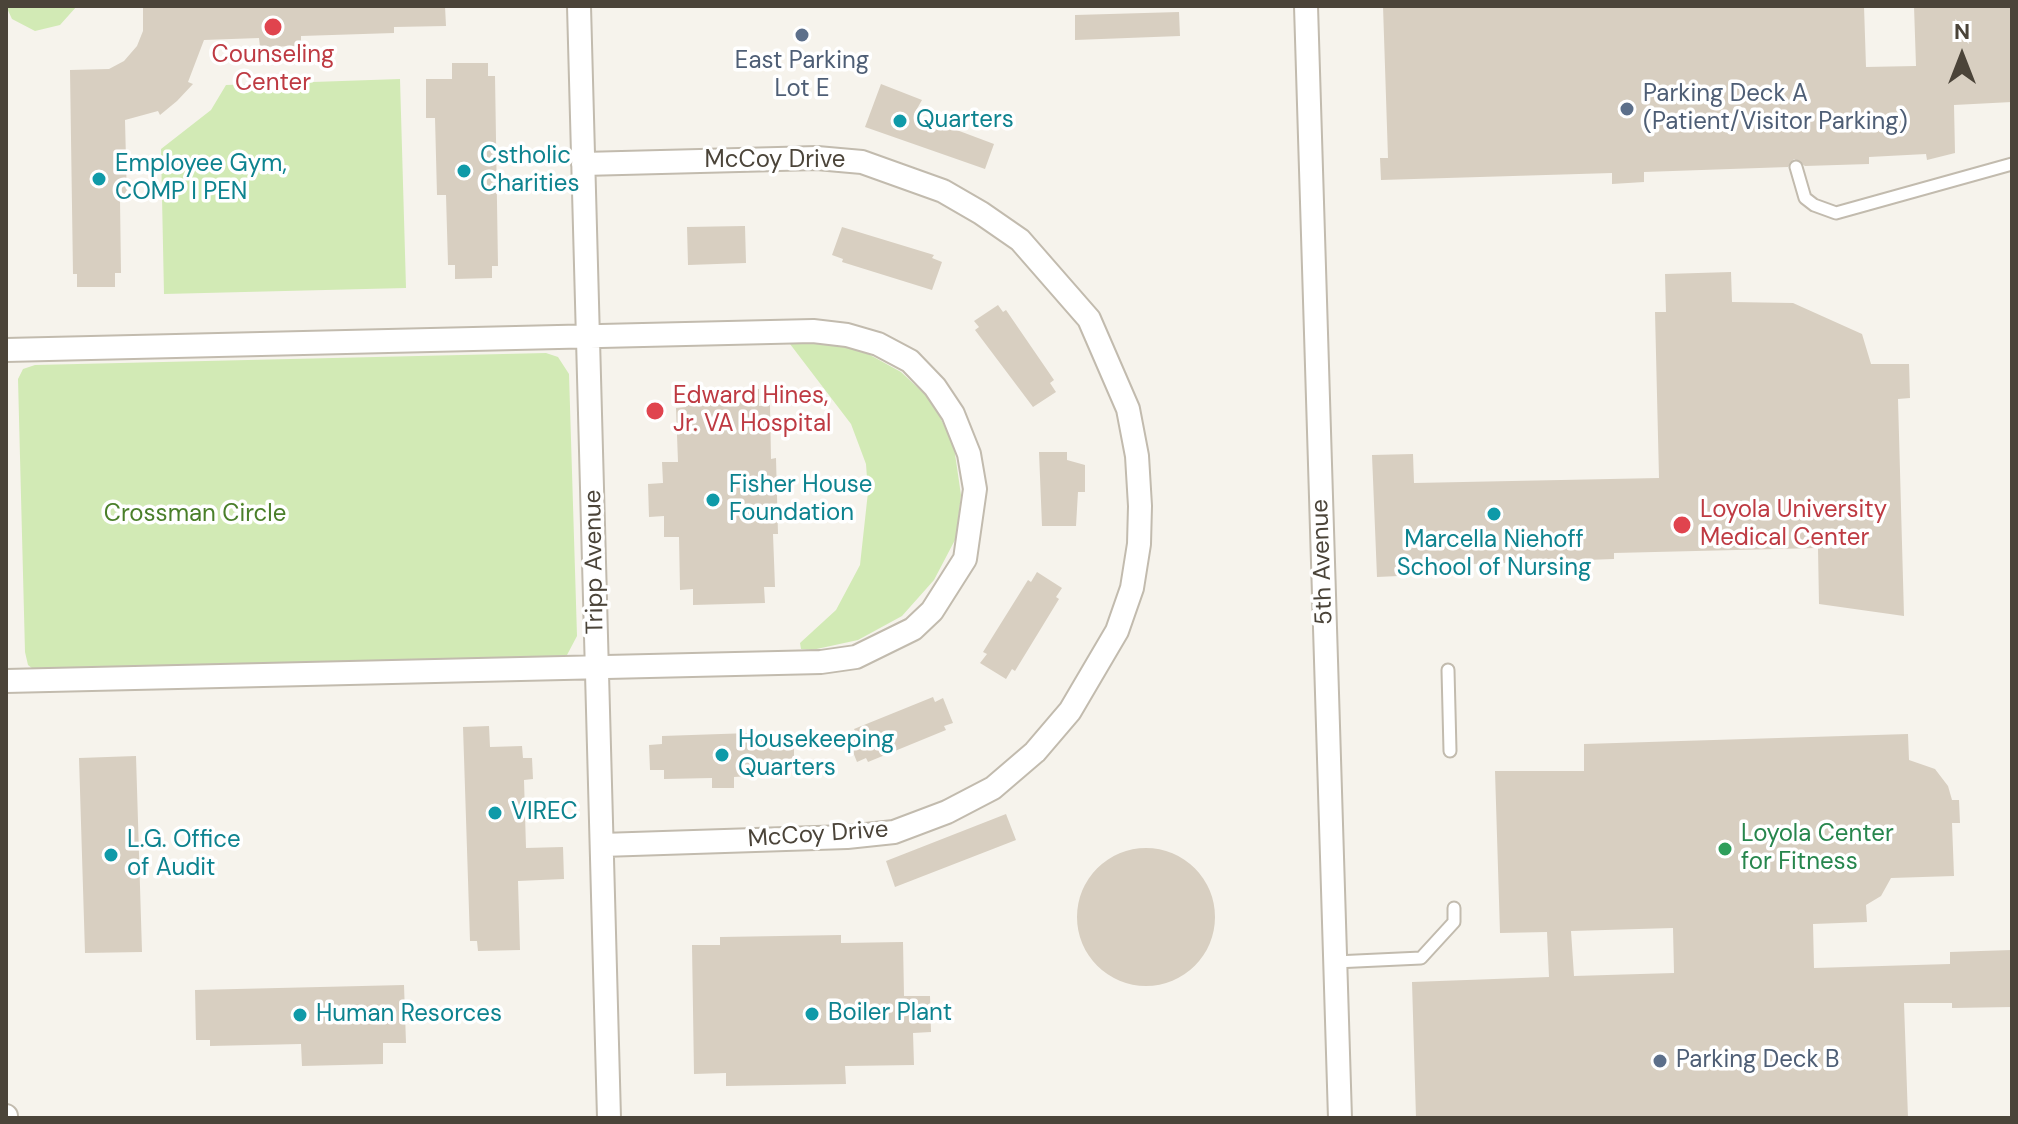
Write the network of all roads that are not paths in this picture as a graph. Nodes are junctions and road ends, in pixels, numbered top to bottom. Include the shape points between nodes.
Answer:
1 (579, 6) edge
2 (1306, 6) edge
3 (583, 164) junction
4 (2012, 164) edge
5 (1796, 167) dead end
6 (589, 339) junction
7 (6, 350) edge
8 (597, 668) junction
9 (1448, 670) dead end
10 (6, 681) edge
11 (1450, 751) dead end
12 (602, 845) junction
13 (1454, 908) dead end
14 (1335, 962) junction
15 (609, 1118) edge
16 (1340, 1118) edge

1 - 3 street, Tripp Avenue
2 - 14 street, 5th Avenue
3 - 6 street, Tripp Avenue
3 - 12 street, McCoy Drive via 817,158 862,162 943,191 981,213 1020,240 1089,319 1128,409 1140,506 1132,588 1117,631 1070,711 1035,752 993,788 894,832
4 - 5 lane via 1836,213 1805,198
6 - 7 street
6 - 8 street, Tripp Avenue
6 - 8 street via 813,331 878,344 910,361 947,405 969,454 975,489 965,559 949,587 913,629 886,644 856,657 821,662
8 - 10 street
8 - 12 street, Tripp Avenue
9 - 11 lane
12 - 15 street, Tripp Avenue
13 - 14 lane via 1454,922 1421,958
14 - 16 street, 5th Avenue

